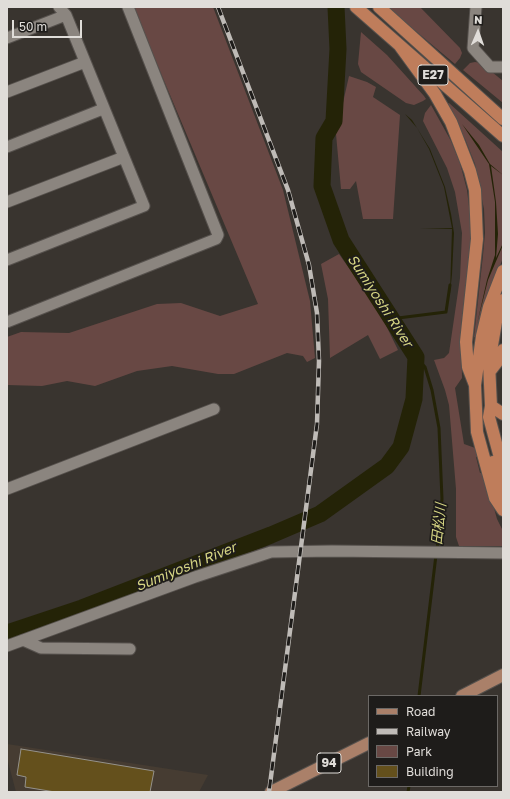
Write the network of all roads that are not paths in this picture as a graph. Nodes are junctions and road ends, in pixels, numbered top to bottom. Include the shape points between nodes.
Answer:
1 (128, 7) edge
2 (378, 7) edge
3 (476, 7) edge
4 (63, 11) edge
5 (360, 11) edge
6 (7, 38) edge
7 (400, 46) junction
8 (426, 50) junction
9 (84, 62) junction
10 (503, 67) edge
11 (7, 92) edge
12 (103, 109) junction
13 (503, 112) edge
14 (503, 119) edge
15 (503, 136) edge
16 (7, 147) edge
17 (124, 157) junction
18 (7, 202) edge
19 (7, 260) edge
20 (503, 271) edge
21 (503, 300) edge
22 (7, 322) edge
23 (503, 350) edge
24 (490, 371) junction
25 (475, 385) junction
26 (491, 406) junction
27 (214, 409) dead end
28 (478, 413) junction
29 (503, 414) edge
30 (503, 442) edge
31 (503, 470) edge
32 (7, 489) edge
33 (503, 494) edge
34 (503, 510) edge
35 (503, 553) edge
36 (23, 640) junction
37 (7, 646) edge
38 (130, 649) dead end
39 (503, 675) edge
40 (464, 695) edge
41 (368, 744) edge
42 (271, 792) edge

1 - 22 street via 218,235 216,239
2 - 8 highway, E27
3 - 10 street via 473,48 490,67
4 - 6 street
4 - 9 street
5 - 7 highway, E27
7 - 15 highway, E27
7 - 25 highway via 452,122 475,190 476,247 466,342 468,367
8 - 13 highway
8 - 14 highway, E27
9 - 11 street
9 - 12 street
12 - 16 street
12 - 17 street
17 - 18 street
17 - 19 street via 144,206
20 - 25 highway via 482,336
21 - 24 highway via 495,328
23 - 24 highway
24 - 26 highway
25 - 28 highway
26 - 29 highway
26 - 30 highway
26 - 31 highway via 489,417
27 - 32 street
28 - 33 highway
28 - 34 highway via 477,432 494,498
35 - 36 street via 271,552
36 - 37 street
36 - 38 street via 41,648
39 - 40 main road
41 - 42 main road, 94

